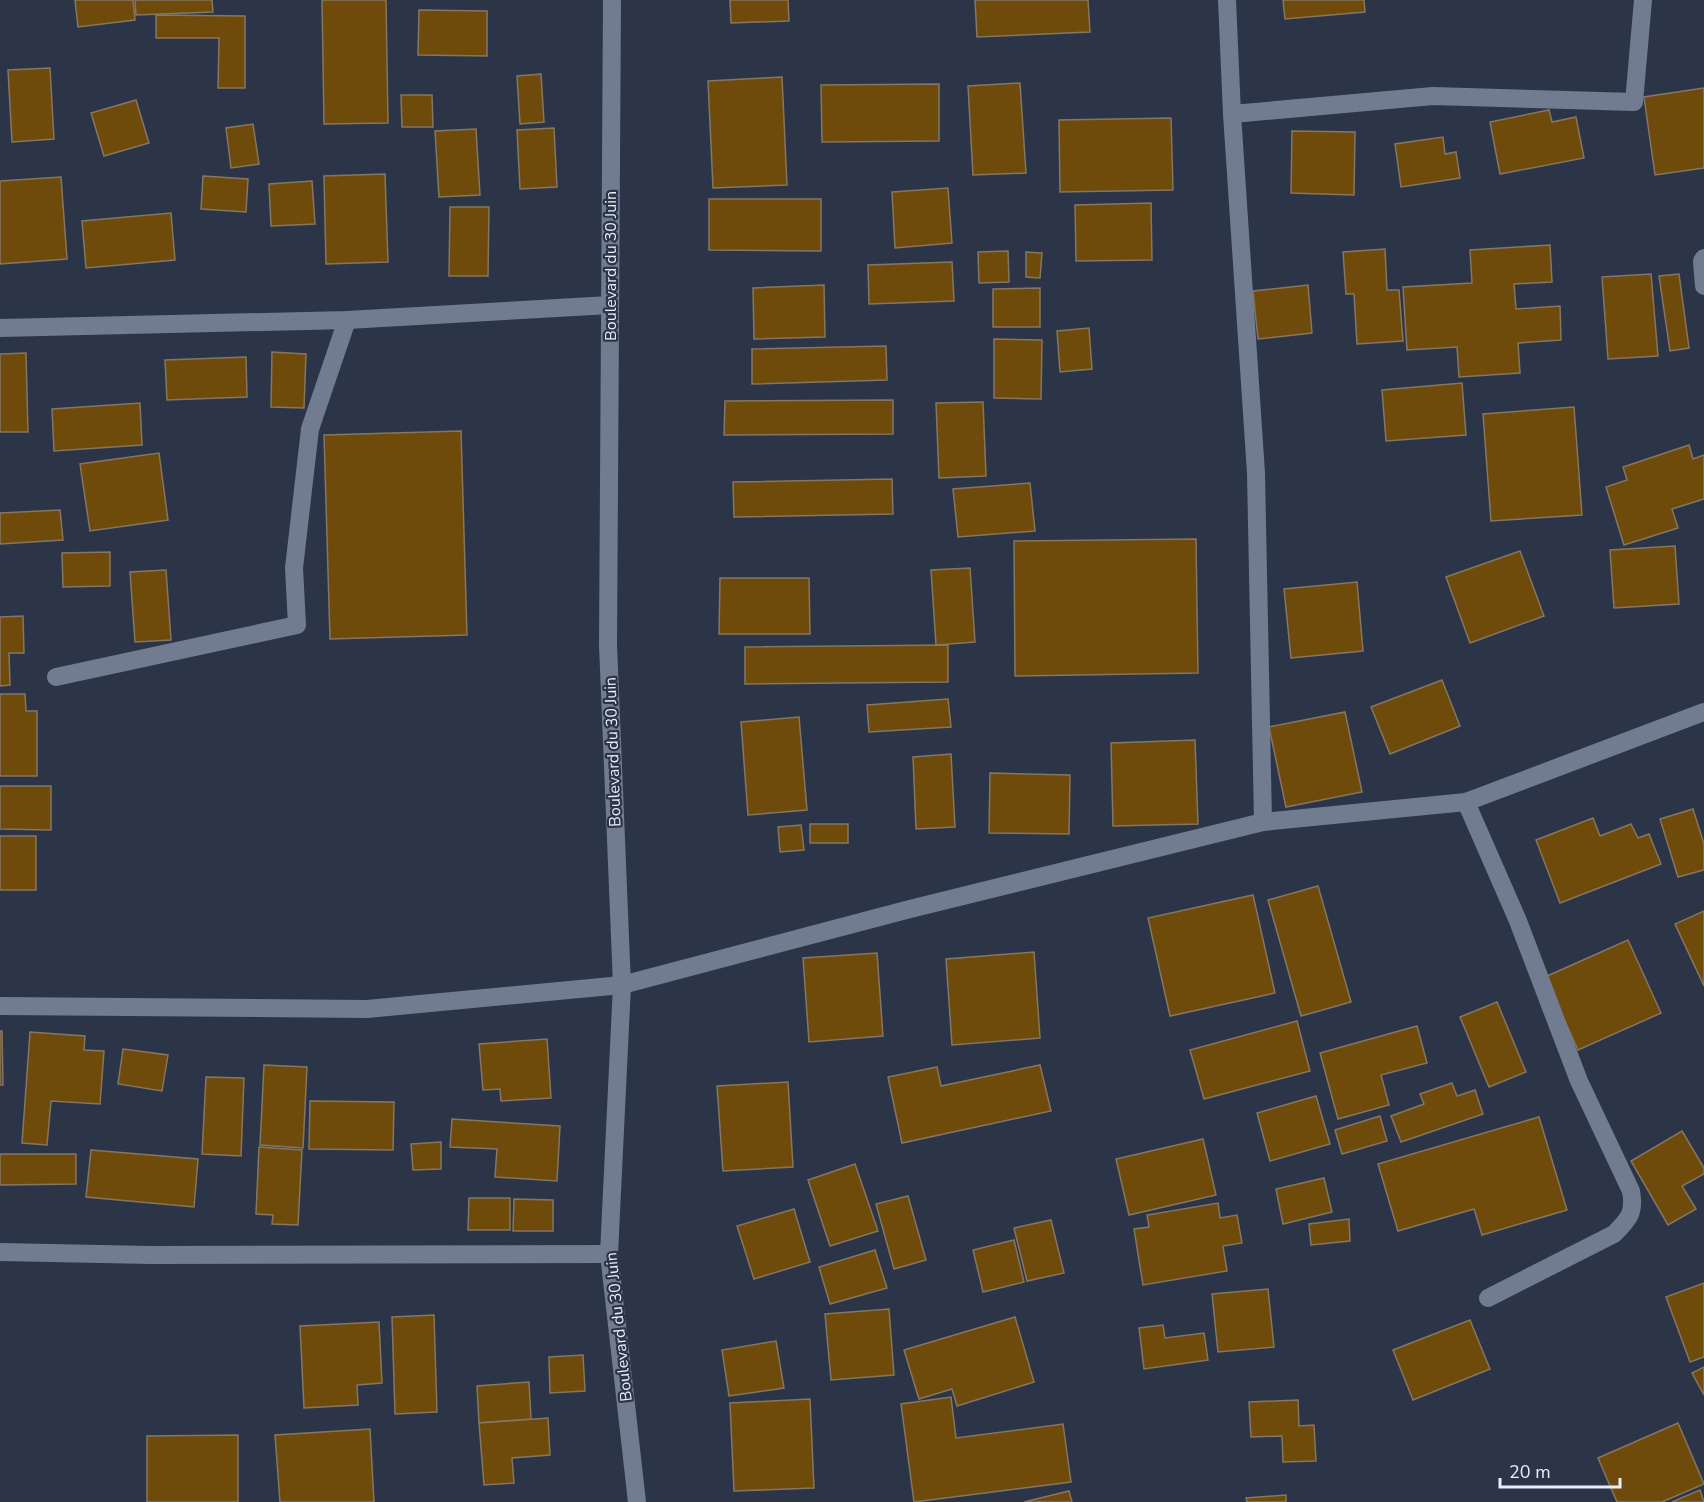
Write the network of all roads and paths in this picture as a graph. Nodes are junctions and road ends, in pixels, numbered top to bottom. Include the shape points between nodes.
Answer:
1 (612, 0) edge
2 (1227, 0) edge
3 (1643, 0) edge
4 (1232, 114) junction
5 (1704, 258) edge
6 (1704, 286) edge
7 (610, 305) junction
8 (347, 320) junction
9 (0, 328) edge
10 (56, 677) dead end
11 (1704, 712) edge
12 (1466, 802) junction
13 (1263, 822) junction
14 (622, 985) junction
15 (0, 1006) edge
16 (0, 1252) edge
17 (609, 1254) junction
18 (1488, 1298) dead end
19 (638, 1502) edge

1 - 7 street, Boulevard du 30 Juin
2 - 4 street
3 - 4 street via 1634,102 1433,96
4 - 13 street via 1256,473
5 - 6 street
7 - 8 street
7 - 14 street, Boulevard du 30 Juin via 608,645
8 - 9 street
8 - 10 street via 310,429 294,568 297,625
11 - 12 street
12 - 13 street
12 - 18 street via 1518,921 1579,1082 1631,1191 1633,1205 1628,1220 1614,1234
13 - 14 street
14 - 15 street via 367,1009
14 - 17 street, Boulevard du 30 Juin
16 - 17 street
17 - 19 street, Boulevard du 30 Juin

